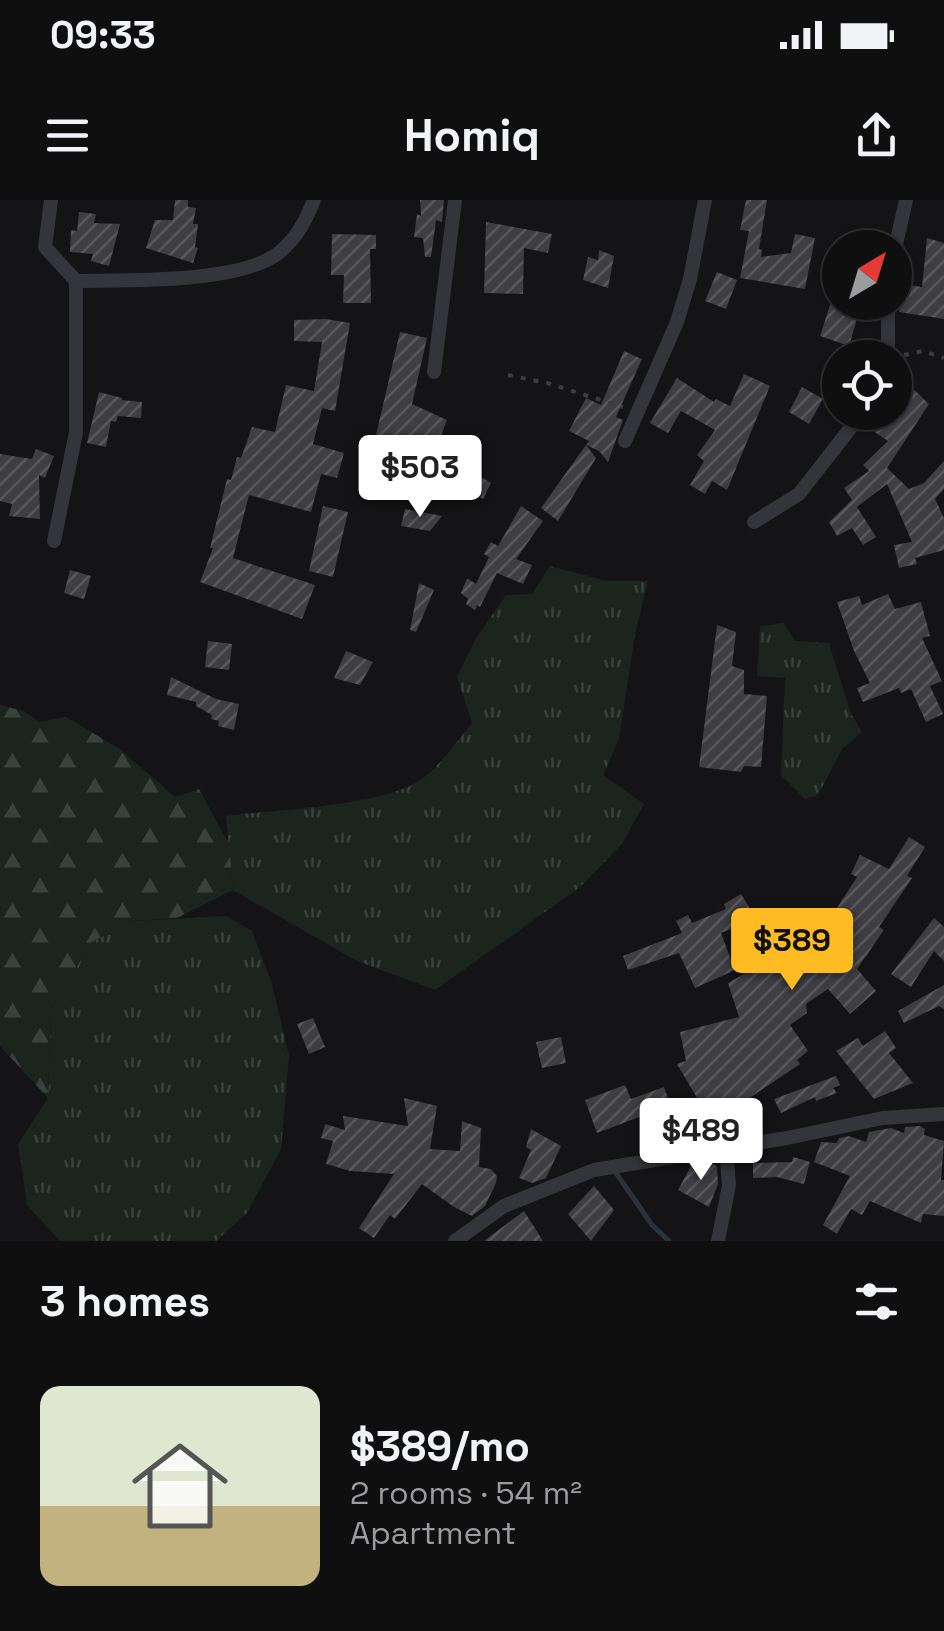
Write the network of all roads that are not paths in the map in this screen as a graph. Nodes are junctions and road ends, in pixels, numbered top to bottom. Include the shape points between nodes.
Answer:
1 (51, 200) edge
2 (314, 200) edge
3 (455, 200) edge
4 (705, 200) edge
5 (906, 200) edge
6 (899, 230) edge
7 (76, 281) junction
8 (434, 372) dead end
9 (850, 430) edge
10 (625, 441) dead end
11 (754, 522) dead end
12 (54, 541) dead end
13 (944, 1114) edge
14 (726, 1148) junction
15 (454, 1241) edge
16 (718, 1241) edge

1 - 7 street via 45,247
2 - 7 street via 304,226 278,254 238,271
3 - 8 street
4 - 10 street via 677,322
5 - 6 street
7 - 12 street via 76,432
9 - 11 street via 799,494
13 - 14 street via 883,1118
14 - 15 street via 594,1170 504,1206
14 - 16 street via 729,1185

